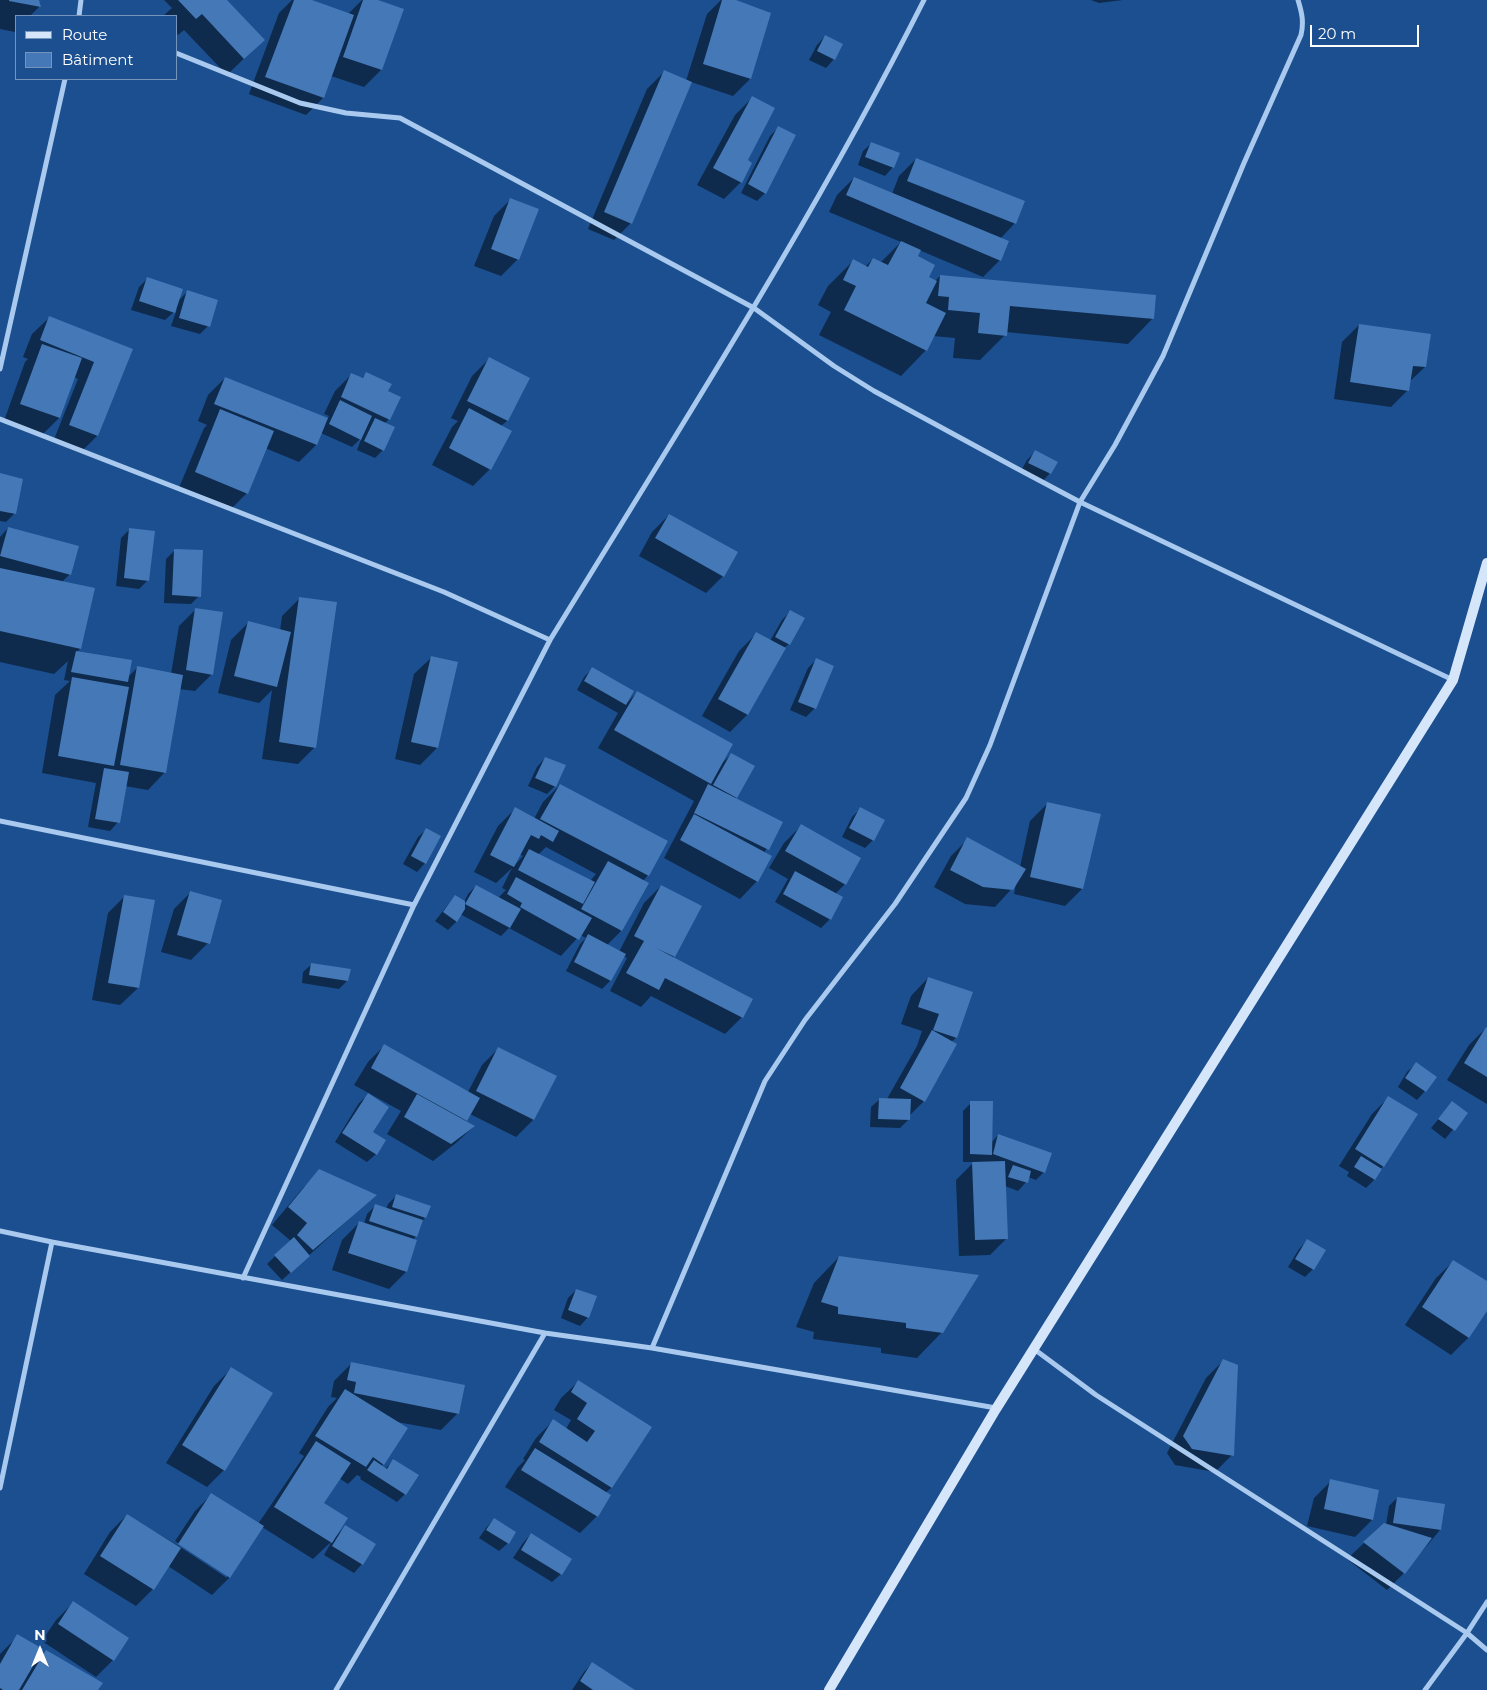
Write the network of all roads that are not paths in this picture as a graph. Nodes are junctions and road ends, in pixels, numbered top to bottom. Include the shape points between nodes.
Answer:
1 (81, 0) edge
2 (924, 0) edge
3 (1298, 0) edge
4 (81, 15) edge
5 (178, 54) edge
6 (65, 80) edge
7 (754, 308) junction
8 (0, 369) edge
9 (0, 419) edge
10 (1080, 502) junction
11 (1487, 563) edge
12 (550, 640) junction
13 (1453, 680) junction
14 (0, 821) edge
15 (414, 905) junction
16 (0, 1231) edge
17 (52, 1242) junction
18 (243, 1278) junction
19 (545, 1333) junction
20 (652, 1348) junction
21 (1034, 1348) junction
22 (996, 1408) junction
23 (0, 1488) edge
24 (1487, 1602) edge
25 (1466, 1633) junction
26 (1487, 1650) edge
27 (336, 1690) edge
28 (829, 1690) edge
29 (1425, 1690) edge

1 - 4 street
2 - 7 street via 888,73
3 - 10 street via 1303,15 1301,35 1163,356
5 - 7 street via 300,103 346,113 400,118
6 - 8 street
7 - 10 street via 874,391
7 - 12 street
9 - 12 street via 444,592
10 - 13 street
10 - 20 street via 990,745 966,798 895,904 805,1020 765,1081
11 - 13 street
12 - 15 street
13 - 21 street
14 - 15 street
15 - 18 street
16 - 17 street
17 - 18 street
17 - 23 street
18 - 19 street
19 - 20 street
19 - 27 street
20 - 22 street
21 - 22 street
21 - 25 street via 1096,1395
22 - 28 street
24 - 25 street
25 - 26 street
25 - 29 street

